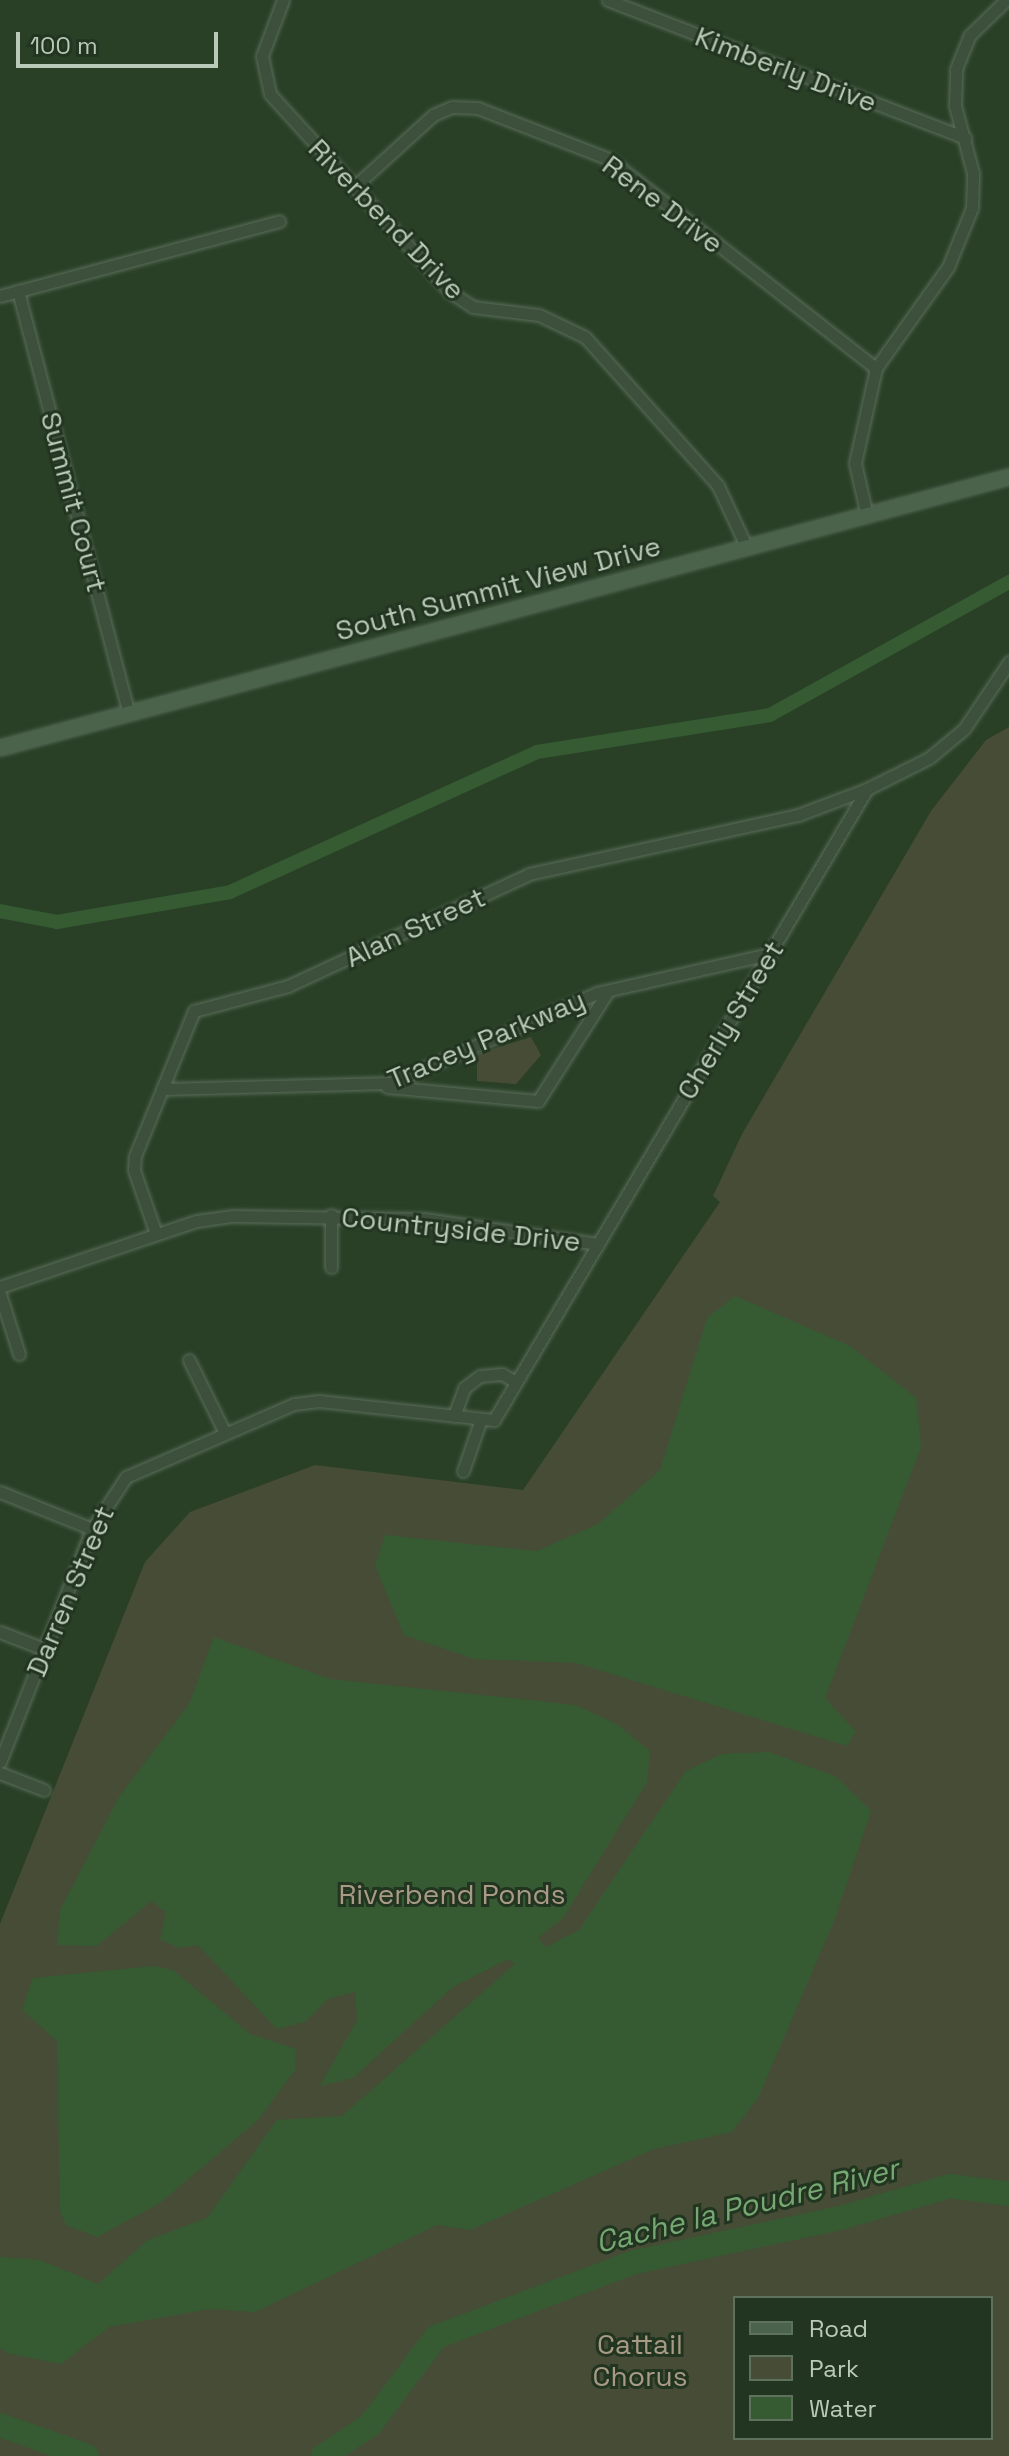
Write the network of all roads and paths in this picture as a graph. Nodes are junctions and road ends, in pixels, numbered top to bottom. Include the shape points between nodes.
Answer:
1 (283, 0) edge
2 (608, 0) edge
3 (1006, 0) edge
4 (965, 138) junction
5 (354, 187) junction
6 (279, 221) dead end
7 (18, 291) junction
8 (0, 296) edge
9 (876, 368) junction
10 (1009, 477) edge
11 (867, 516) junction
12 (747, 548) junction
13 (1009, 662) edge
14 (129, 713) junction
15 (0, 748) edge
16 (867, 789) junction
17 (769, 954) junction
18 (608, 991) junction
19 (364, 1087) junction
20 (162, 1089) junction
21 (331, 1215) junction
22 (156, 1234) junction
23 (598, 1244) junction
24 (331, 1267) dead end
25 (0, 1287) edge
26 (0, 1294) edge
27 (19, 1354) dead end
28 (189, 1360) dead end
29 (516, 1382) junction
30 (454, 1416) junction
31 (487, 1419) junction
32 (224, 1431) junction
33 (463, 1471) dead end
34 (0, 1492) edge
35 (92, 1529) junction
36 (0, 1632) edge
37 (44, 1649) junction
38 (0, 1762) edge
39 (0, 1773) edge
40 (44, 1790) dead end

1 - 5 street, Riverbend Drive via 262,56 264,82
2 - 4 street, Kimberly Drive
3 - 4 street via 979,23 959,60 955,106
4 - 9 street via 974,193 961,244
5 - 9 street, Rene Drive via 433,115 452,107 478,108 609,159
5 - 12 street, Riverbend Drive via 463,302 488,313 548,318 585,337 718,486
6 - 7 street
7 - 8 street
7 - 14 street, Summit Court
9 - 11 street via 855,463
10 - 11 street, South Summit View Drive
11 - 12 street, South Summit View Drive
12 - 14 street, South Summit View Drive
13 - 16 street via 964,729 929,758
14 - 15 street, South Summit View Drive
16 - 17 street, Cherly Street
16 - 20 street, Alan Street via 798,815 529,874 288,986 194,1011
17 - 18 street, Tracey Parkway
17 - 23 street, Cherly Street
18 - 19 street, Tracey Parkway via 413,1074
18 - 19 street, Tracey Parkway via 538,1101
19 - 20 street, Tracey Parkway
20 - 22 street, Alan Street via 134,1170
21 - 22 street, Countryside Drive via 233,1216
21 - 23 street, Countryside Drive via 425,1219
21 - 24 street
22 - 25 street, Countryside Drive
23 - 29 street, Cherly Street
26 - 27 street
28 - 32 street
29 - 30 street via 491,1373 472,1380
29 - 31 street, Cherly Street
30 - 31 street, Darren Street
30 - 32 street, Darren Street via 319,1401
31 - 33 street, Cherly Street
32 - 35 street, Darren Street via 126,1477
34 - 35 street
35 - 37 street, Darren Street
36 - 37 street
37 - 38 street, Darren Street
39 - 40 street

